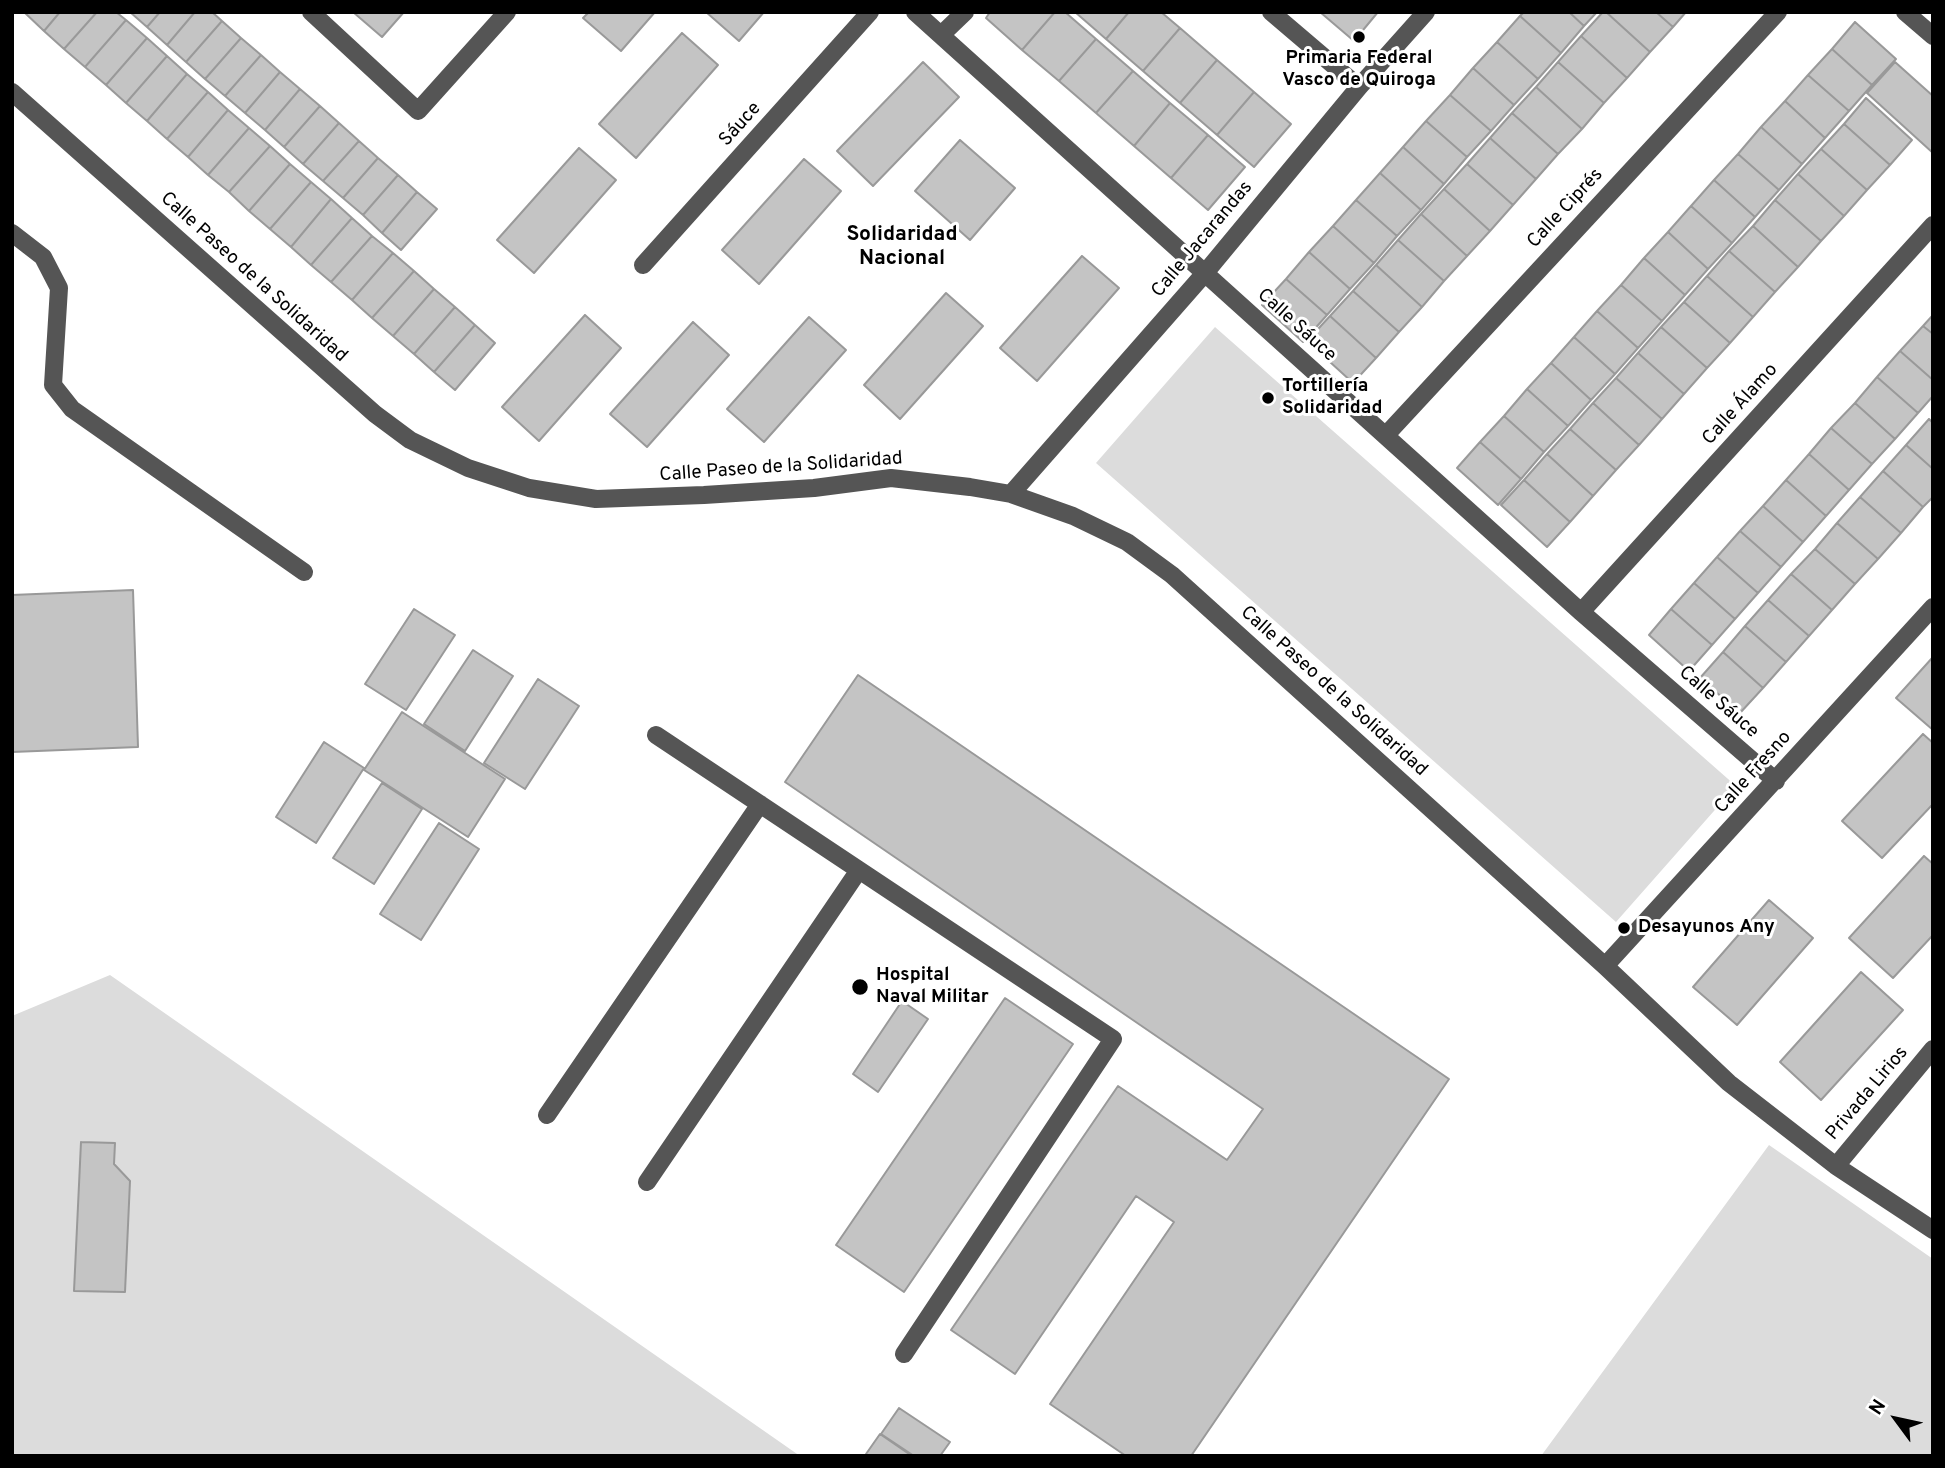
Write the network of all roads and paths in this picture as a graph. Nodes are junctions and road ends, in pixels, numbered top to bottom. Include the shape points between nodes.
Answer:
1 (311, 12) edge
2 (507, 12) edge
3 (870, 12) edge
4 (915, 12) edge
5 (965, 12) edge
6 (1271, 12) edge
7 (1426, 12) edge
8 (1778, 12) edge
9 (1905, 12) edge
10 (941, 35) junction
11 (1933, 36) edge
12 (1359, 87) junction
13 (12, 92) edge
14 (1933, 225) edge
15 (12, 233) edge
16 (643, 265) dead end
17 (1205, 273) junction
18 (1386, 435) junction
19 (1011, 494) junction
20 (304, 572) dead end
21 (1933, 607) edge
22 (1581, 612) junction
23 (656, 735) dead end
24 (1776, 781) junction
25 (760, 804) junction
26 (859, 870) junction
27 (1605, 966) junction
28 (1933, 1049) edge
29 (547, 1115) dead end
30 (1836, 1166) junction
31 (648, 1182) dead end
32 (1933, 1230) edge
33 (904, 1354) dead end

1 - 2 street via 418,111
3 - 16 street, Sáuce
4 - 10 street, Calle Sáuce
5 - 10 street
6 - 12 street
7 - 12 street, Calle Jacarandas
8 - 18 street, Calle Ciprés
9 - 11 street
10 - 17 street, Calle Sáuce
12 - 17 street, Calle Jacarandas
13 - 19 street, Calle Paseo de la Solidaridad via 375,414 410,440 468,468 529,488 596,499 814,488 891,478
14 - 22 street, Calle Álamo
15 - 20 street via 43,257 60,288 53,385 72,409
17 - 18 street, Calle Sáuce
17 - 19 street, Calle Jacarandas
18 - 22 street, Calle Sáuce
19 - 27 street, Calle Paseo de la Solidaridad via 1127,542 1172,575
21 - 24 street, Calle Fresno
22 - 24 street, Calle Sáuce
23 - 25 street
24 - 27 street, Calle Fresno
25 - 26 street
25 - 29 street
26 - 31 street
26 - 33 street via 1113,1039
27 - 30 street, Calle Paseo de la Solidaridad via 1729,1083
28 - 30 street, Privada Lirios
30 - 32 street, Calle Paseo de la Solidaridad

